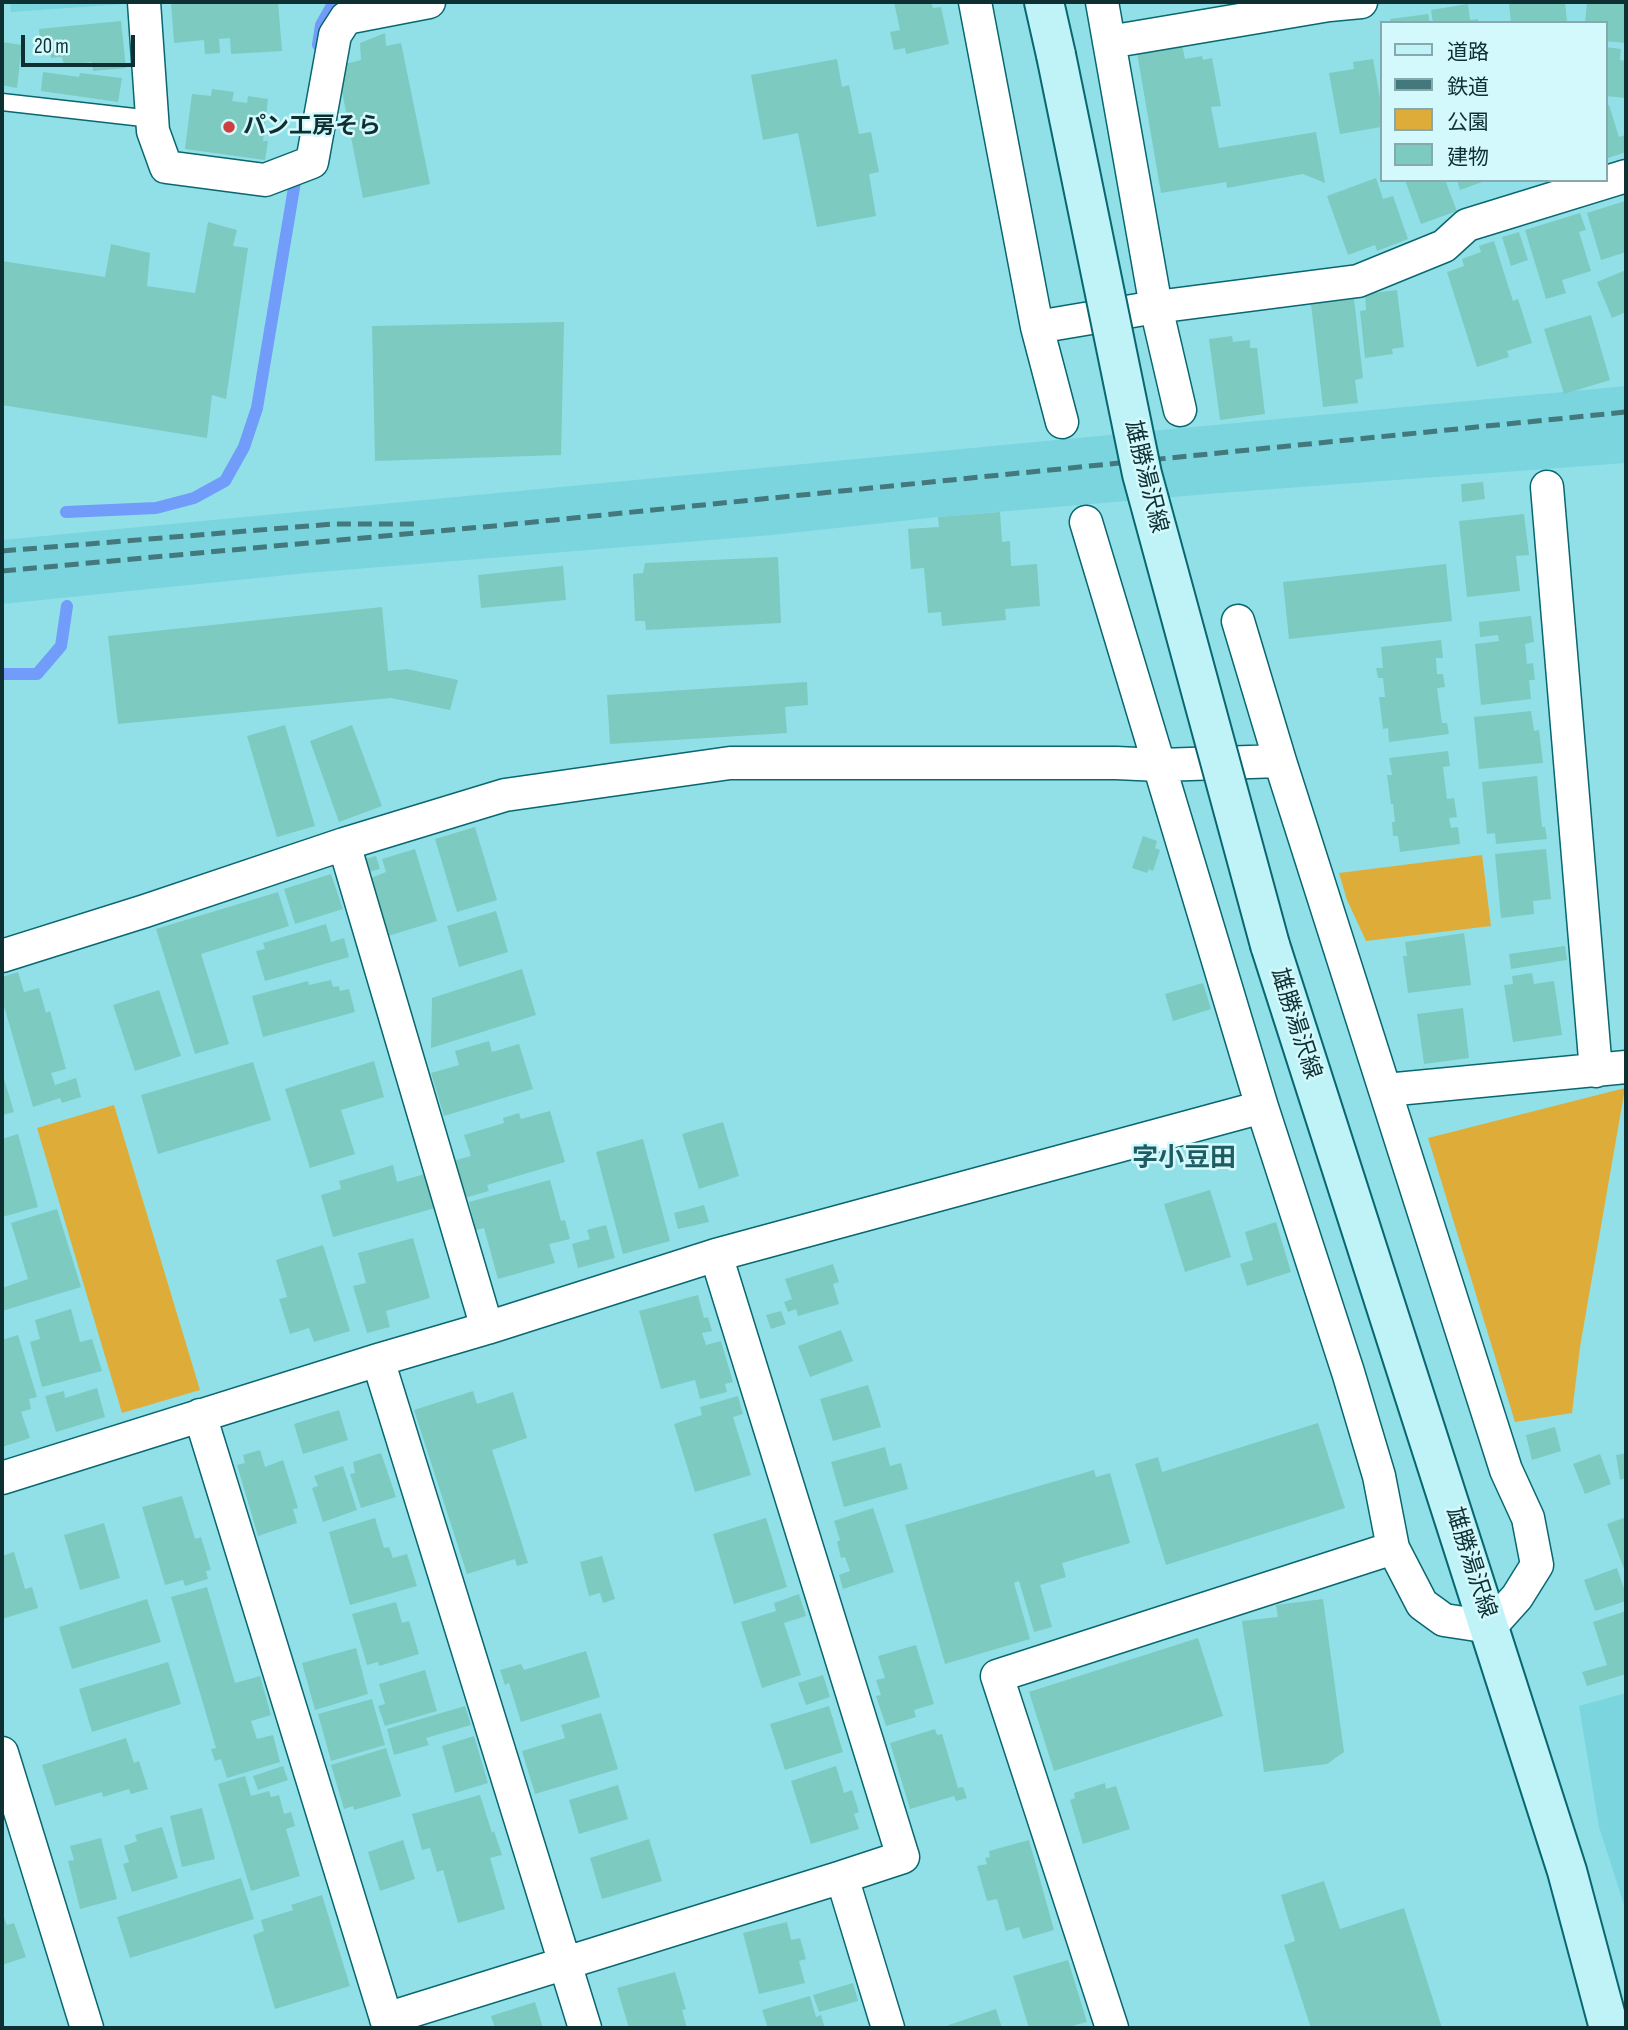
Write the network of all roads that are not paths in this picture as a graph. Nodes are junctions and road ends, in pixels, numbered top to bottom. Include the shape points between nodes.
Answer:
1 (144, 2) edge
2 (429, 2) edge
3 (975, 2) edge
4 (1044, 2) edge
5 (1102, 2) edge
6 (1361, 2) edge
7 (1231, 12) edge
8 (1109, 43) junction
9 (2, 102) edge
10 (152, 119) junction
11 (1626, 176) edge
12 (1607, 182) edge
13 (1607, 182) edge
14 (1156, 307) junction
15 (1037, 327) junction
16 (1180, 410) dead end
17 (1062, 422) dead end
18 (1547, 487) dead end
19 (1086, 522) dead end
20 (1238, 621) dead end
21 (1280, 761) junction
22 (1160, 765) junction
23 (344, 844) junction
24 (2, 956) edge
25 (1611, 1069) edge
26 (1386, 1090) junction
27 (1262, 1107) junction
28 (716, 1255) junction
29 (487, 1328) junction
30 (378, 1360) junction
31 (200, 1416) junction
32 (2, 1478) edge
33 (1393, 1548) junction
34 (1490, 1627) junction
35 (2, 1753) edge
36 (842, 1878) junction
37 (564, 1963) junction
38 (388, 2024) edge
39 (87, 2028) edge
40 (584, 2028) edge
41 (888, 2028) edge
42 (1112, 2028) edge
43 (1609, 2028) edge

1 - 10 street
2 - 10 street via 346,18 335,35 312,162 265,180 166,167
3 - 15 street
4 - 34 main road, 雄勝湯沢線, bridge via 1142,474 1270,945
5 - 8 street
6 - 7 street
7 - 8 street
8 - 14 street
9 - 10 lane
11 - 12 street
13 - 14 street via 1467,225 1444,246 1359,281
14 - 15 street
14 - 16 street
15 - 17 street
18 - 25 street
19 - 22 street
20 - 21 street
21 - 22 street
21 - 26 street
22 - 23 street via 730,763 505,794
22 - 27 street
23 - 24 street
23 - 29 street
25 - 26 street
26 - 34 street via 1506,1470 1528,1518 1537,1565
27 - 28 street
27 - 33 street via 1379,1476
28 - 29 street
28 - 36 street via 903,1857
29 - 30 street
30 - 31 street
30 - 37 street
31 - 32 street
31 - 38 street
33 - 34 street via 1422,1604 1444,1620
33 - 42 street via 997,1676
34 - 43 main road, 雄勝湯沢線 via 1567,1871
35 - 39 street
36 - 37 street
36 - 41 street
37 - 38 street
37 - 40 street

